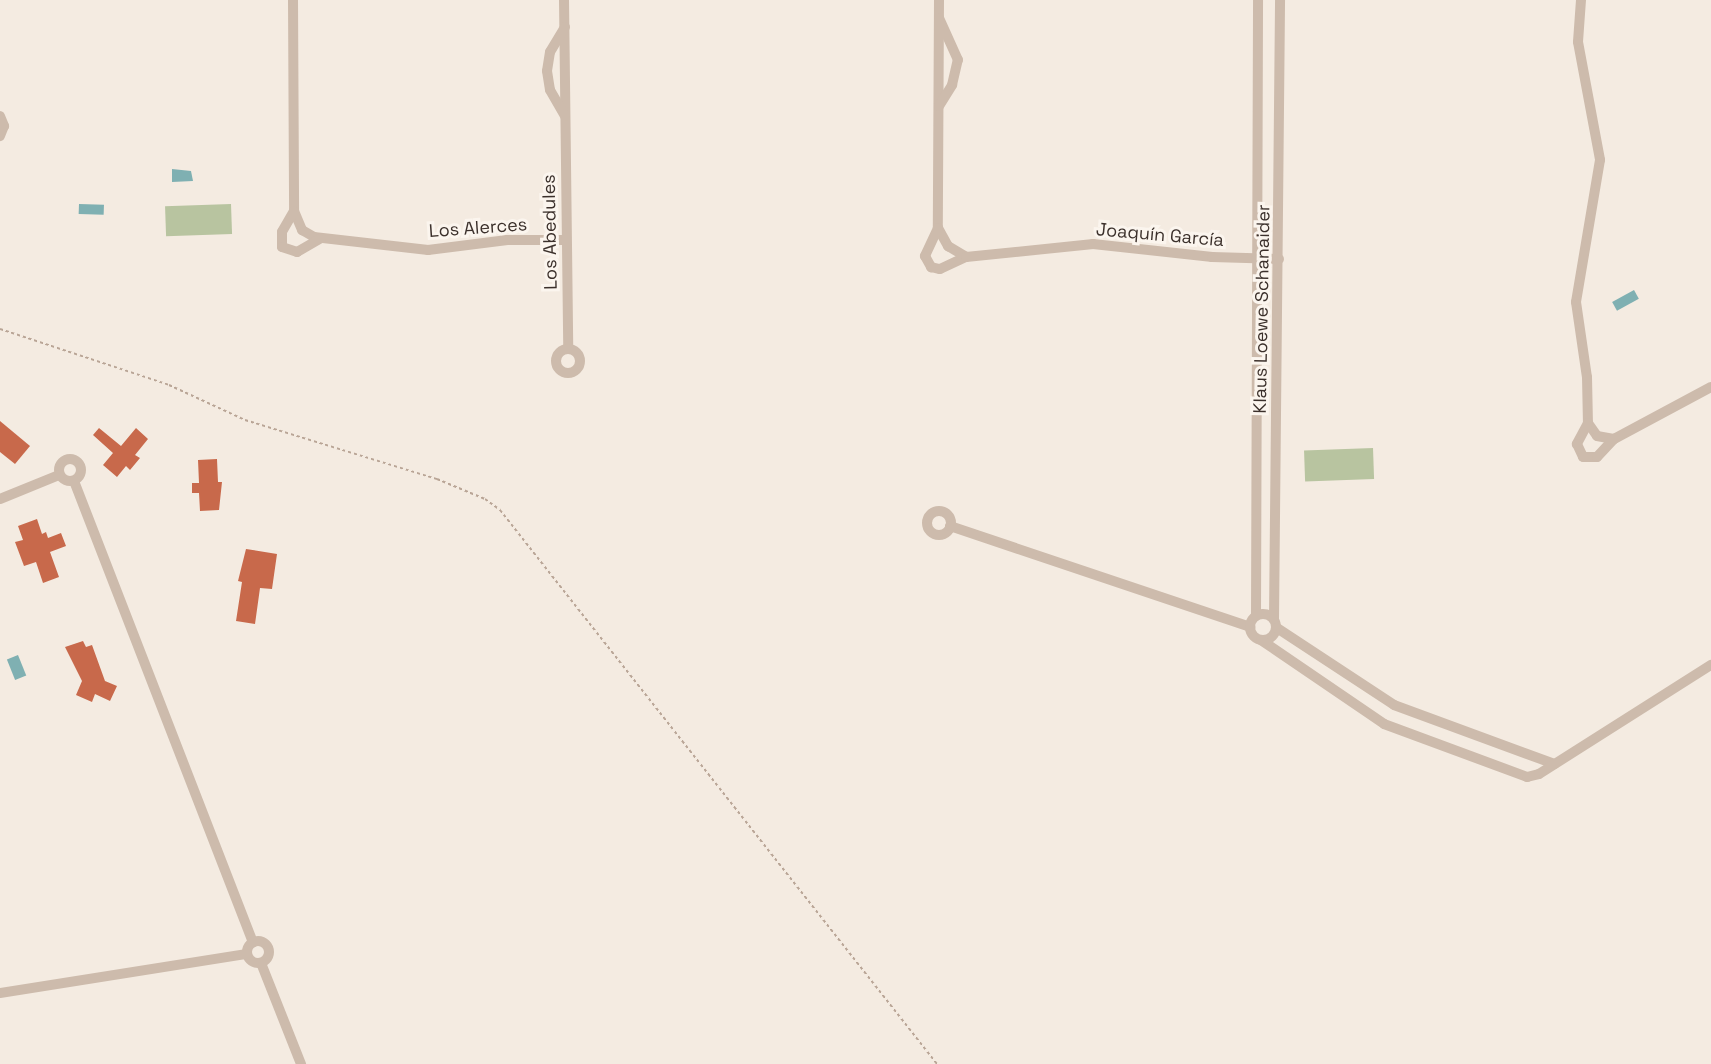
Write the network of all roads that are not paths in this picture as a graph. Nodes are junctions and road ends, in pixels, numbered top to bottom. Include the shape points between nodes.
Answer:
1 (293, 0) edge
2 (564, 0) edge
3 (939, 0) edge
4 (1258, 0) edge
5 (1280, 0) edge
6 (1581, 0) edge
7 (939, 18) junction
8 (565, 27) junction
9 (939, 106) junction
10 (0, 116) edge
11 (565, 116) junction
12 (0, 136) edge
13 (294, 211) junction
14 (938, 228) junction
15 (321, 238) junction
16 (566, 240) junction
17 (966, 257) junction
18 (1257, 258) junction
19 (1279, 259) junction
20 (568, 348) dead end
21 (1710, 384) edge
22 (1588, 423) junction
23 (1614, 440) junction
24 (59, 475) junction
25 (74, 481) junction
26 (0, 499) edge
27 (950, 526) dead end
28 (1256, 616) junction
29 (1275, 623) junction
30 (1250, 627) junction
31 (1261, 640) junction
32 (1711, 665) edge
33 (1554, 764) junction
34 (253, 943) junction
35 (247, 954) junction
36 (261, 963) junction
37 (0, 993) edge
38 (301, 1064) edge

1 - 13 street
2 - 8 street, Los Abedules
3 - 7 street, Joaquín García
4 - 18 street, Klaus Loewe Schanaider
5 - 19 street, Klaus Loewe Schanaider
6 - 22 street via 1578,42 1600,160 1576,302 1587,377
7 - 9 street, Joaquín García
7 - 9 street, Joaquín García via 958,60 952,85
8 - 11 street, Los Abedules
8 - 11 street, Los Abedules via 550,52 547,71 550,90
9 - 14 street, Joaquín García
10 - 12 street via 4,126
11 - 16 street, Los Abedules
13 - 15 street, Los Alerces via 302,230
13 - 15 street via 280,238 285,250 297,252
14 - 17 street via 948,246
14 - 17 street, Joaquín García via 927,248 927,263 940,269
15 - 16 street, Los Alerces via 428,250 507,240
16 - 20 street, Los Abedules
17 - 18 street, Joaquín García via 1107,244
18 - 19 street, Joaquín García
18 - 28 street, Klaus Loewe Schanaider
19 - 29 street, Klaus Loewe Schanaider
21 - 23 street
22 - 23 street via 1597,436
22 - 23 street via 1577,444 1583,457 1597,458
24 - 25 street
24 - 25 street via 62,462 75,460 81,471
24 - 26 street
25 - 34 street
27 - 30 street
28 - 29 street via 1263,614
28 - 30 street
29 - 31 street via 1270,639
29 - 33 street via 1394,705
30 - 31 street via 1253,636
31 - 33 street via 1389,727 1527,777 1536,776
32 - 33 street
34 - 35 street
34 - 36 street via 260,942 267,948 268,955
35 - 36 street
35 - 37 street
36 - 38 street

